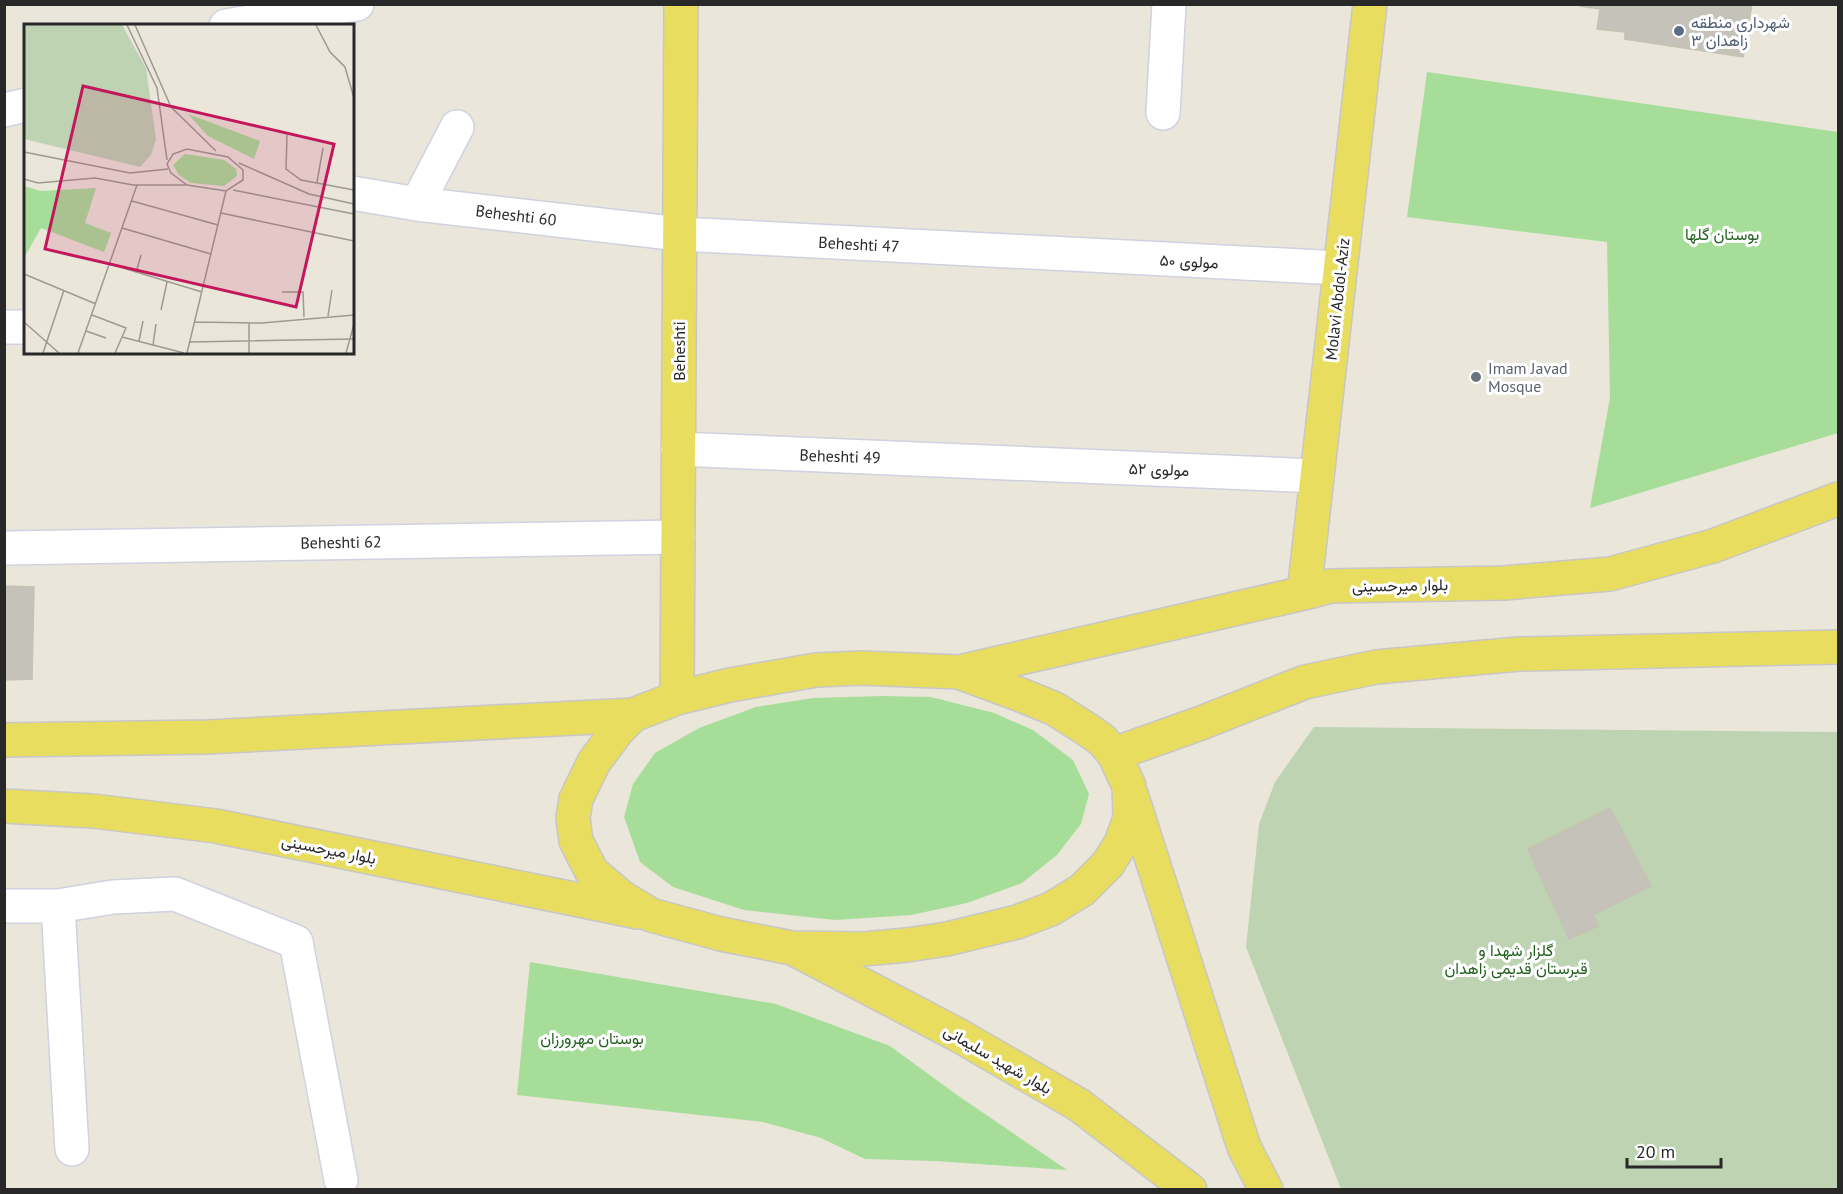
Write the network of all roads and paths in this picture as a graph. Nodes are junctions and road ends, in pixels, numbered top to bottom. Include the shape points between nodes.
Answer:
1 (357, 4) edge
2 (681, 4) edge
3 (1169, 4) edge
4 (1370, 4) edge
5 (238, 24) edge
6 (24, 105) edge
7 (4, 110) edge
8 (1163, 113) dead end
9 (457, 127) dead end
10 (354, 193) edge
11 (417, 204) junction
12 (680, 234) junction
13 (1039, 253) joint
14 (1340, 268) junction
15 (4, 327) edge
16 (24, 327) edge
17 (678, 449) junction
18 (1001, 463) joint
19 (1317, 476) junction
20 (1839, 499) edge
21 (678, 537) junction
22 (4, 548) edge
23 (1304, 593) junction
24 (1839, 647) edge
25 (959, 672) junction
26 (677, 698) junction
27 (633, 715) junction
28 (4, 740) edge
29 (1114, 754) junction
30 (1129, 786) junction
31 (4, 806) edge
32 (4, 906) edge
33 (58, 906) junction
34 (651, 915) junction
35 (792, 948) junction
36 (72, 1149) dead end
37 (341, 1180) dead end
38 (1190, 1190) edge
39 (1266, 1190) edge

1 - 5 street
2 - 12 main road, Beheshti
3 - 8 street
4 - 14 main road, Molavi Abdol-Aziz
6 - 7 street
9 - 11 street
10 - 11 street, Beheshti 60
11 - 12 street, Beheshti 60
12 - 13 street, Beheshti 47
12 - 17 main road, Beheshti
13 - 14 street, مولوی ۵۰
14 - 19 main road, Molavi Abdol-Aziz
15 - 16 street
17 - 18 street, Beheshti 49
17 - 21 main road, Beheshti
18 - 19 street, مولوی ۵۲
19 - 23 main road, Molavi Abdol-Aziz
20 - 23 main road, بلوار میرحسینی via 1713,546 1610,574 1504,583 1330,586
21 - 22 street, Beheshti 62
21 - 26 main road, Beheshti
23 - 25 main road, بلوار میرحسینی
24 - 29 main road via 1519,654 1376,668 1305,682
25 - 26 main road via 890,668 816,670
25 - 29 main road via 1055,709 1102,740
26 - 27 main road
27 - 28 main road via 207,737
27 - 34 main road via 594,762 576,799 573,819 576,841 592,872
29 - 30 main road
30 - 35 main road via 1130,818 1108,864 1082,890 1051,909 983,931 907,945
30 - 39 main road via 1244,1148
31 - 34 main road, بلوار میرحسینی via 93,811 216,826
32 - 33 street
33 - 36 street
33 - 37 street via 113,897 175,894 296,942
34 - 35 main road
35 - 38 main road, بلوار شهید سلیمانی via 958,1035 1079,1105

